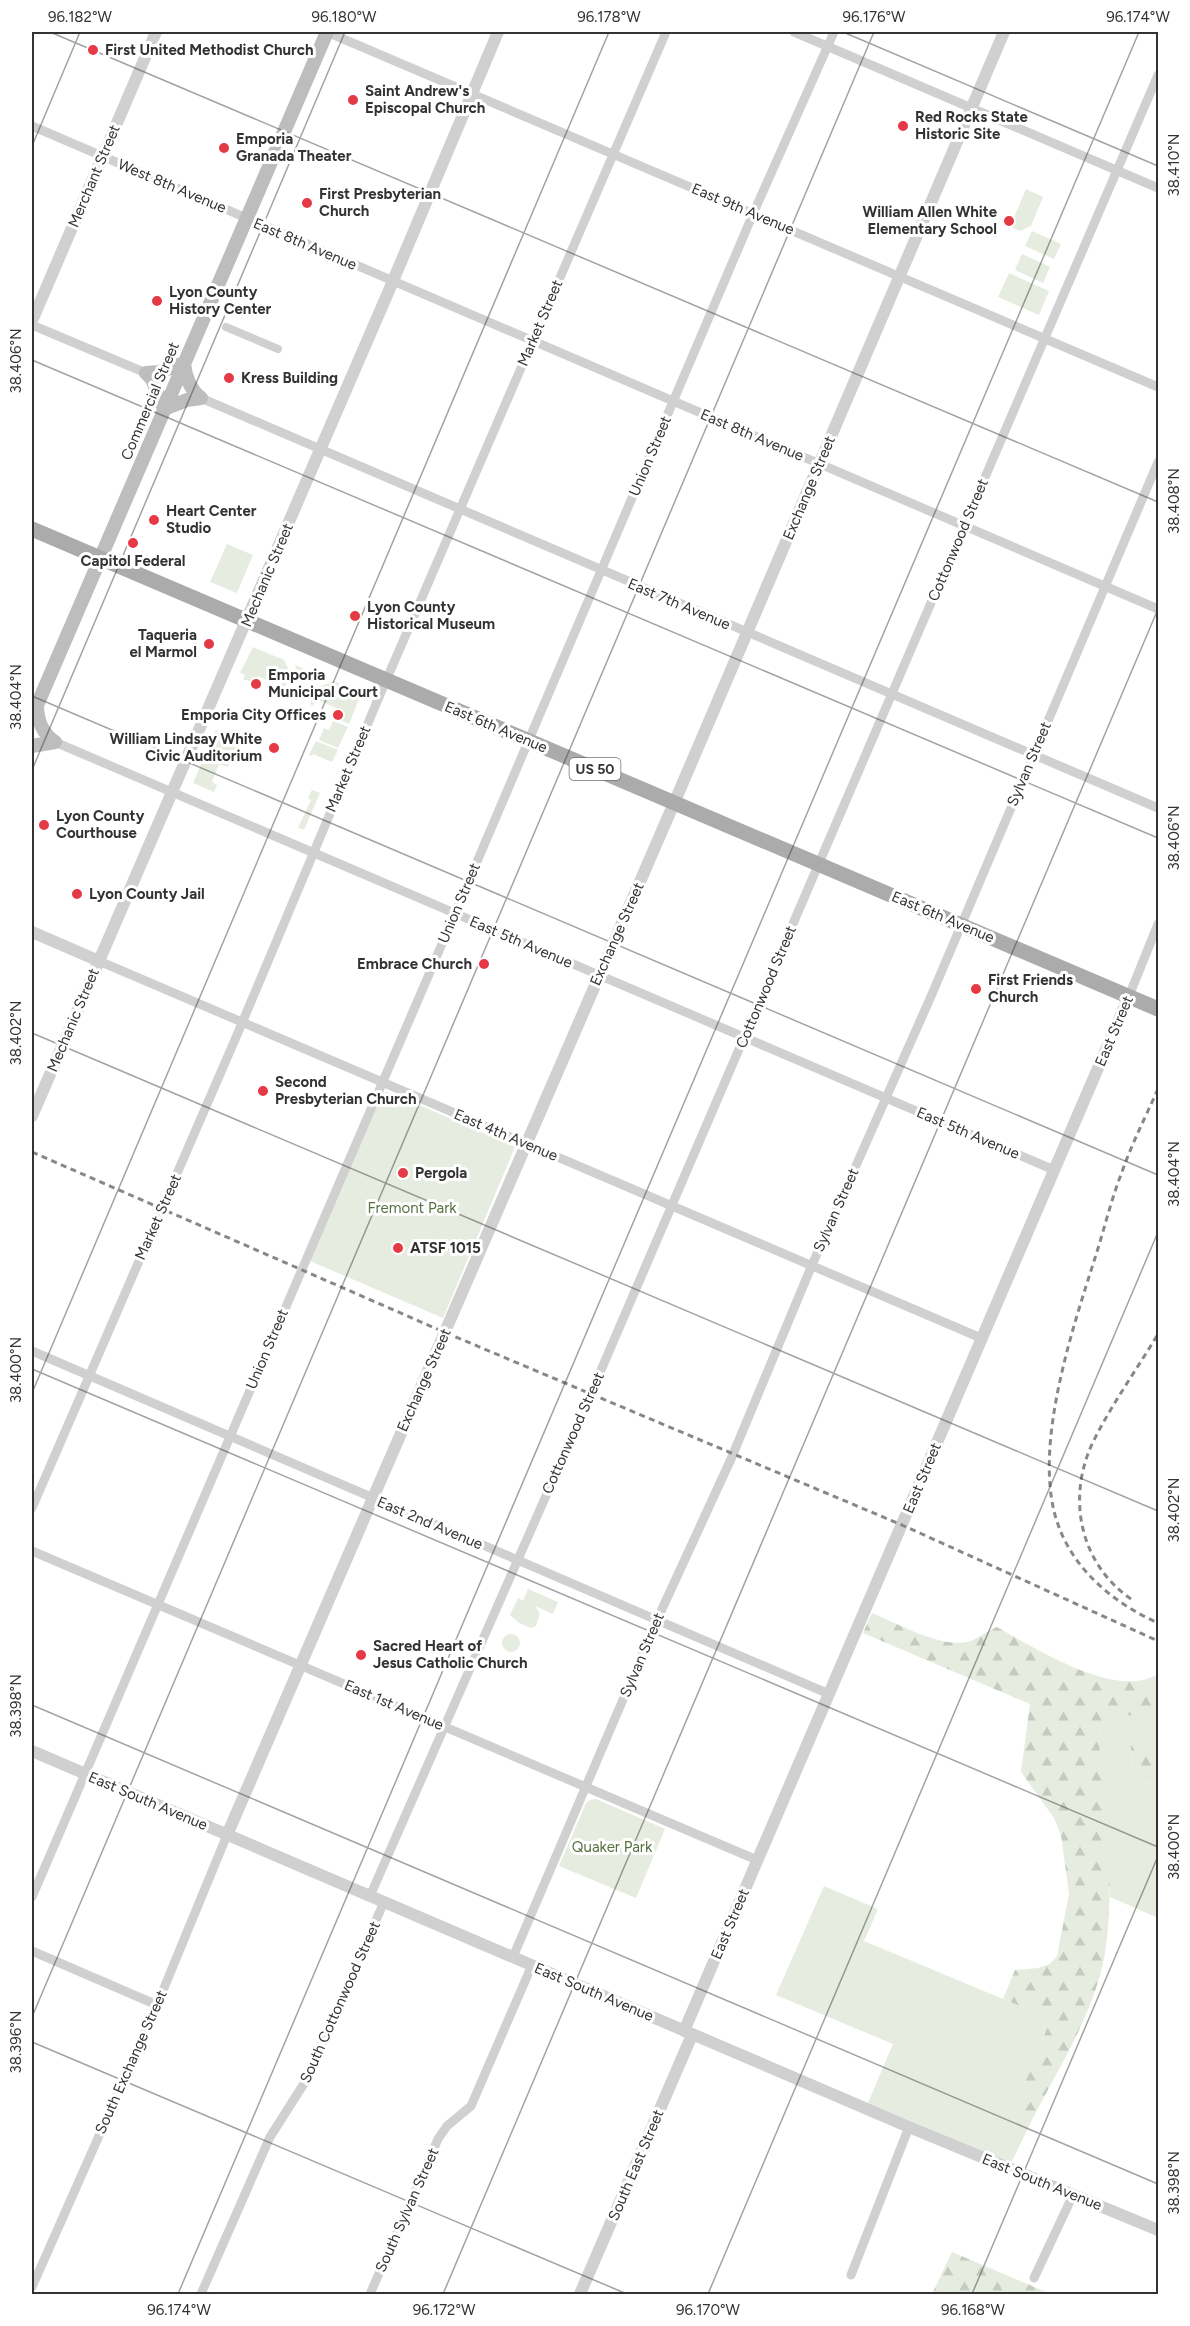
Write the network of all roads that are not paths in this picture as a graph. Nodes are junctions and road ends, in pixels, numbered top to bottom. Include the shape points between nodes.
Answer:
1 (156, 32) edge
2 (327, 32) edge
3 (498, 32) edge
4 (666, 32) edge
5 (794, 32) edge
6 (834, 32) edge
7 (1004, 32) edge
8 (827, 45) junction
9 (1158, 75) edge
10 (471, 93) junction
11 (972, 108) junction
12 (32, 126) edge
13 (614, 154) junction
14 (103, 156) junction
15 (1118, 170) junction
16 (1158, 188) edge
17 (753, 214) junction
18 (246, 218) junction
19 (898, 276) junction
20 (393, 281) junction
21 (32, 323) edge
22 (226, 327) dead end
23 (1045, 339) junction
24 (532, 341) junction
25 (278, 350) dead end
26 (184, 363) junction
27 (146, 373) junction
28 (1158, 387) edge
29 (201, 398) junction
30 (674, 402) junction
31 (164, 409) junction
32 (321, 449) junction
33 (1158, 462) edge
34 (819, 463) junction
35 (459, 509) junction
36 (964, 525) junction
37 (32, 529) edge
38 (100, 558) junction
39 (601, 570) junction
40 (1105, 586) junction
41 (1158, 609) edge
42 (247, 621) junction
43 (747, 633) junction
44 (386, 680) junction
45 (892, 694) junction
46 (34, 705) edge
47 (32, 717) edge
48 (528, 740) junction
49 (55, 742) junction
50 (32, 746) edge
51 (1033, 755) junction
52 (173, 793) junction
53 (674, 802) junction
54 (1158, 808) edge
55 (312, 853) junction
56 (819, 864) junction
57 (454, 914) junction
58 (1158, 924) edge
59 (961, 925) junction
60 (32, 932) edge
61 (99, 961) junction
62 (599, 975) junction
63 (1129, 996) junction
64 (1158, 1009) edge
65 (242, 1023) junction
66 (744, 1038) junction
67 (382, 1083) junction
68 (885, 1098) junction
69 (32, 1116) edge
70 (526, 1143) junction
71 (1054, 1170) junction
72 (672, 1205) junction
73 (812, 1265) junction
74 (981, 1338) junction
75 (32, 1352) edge
76 (88, 1376) junction
77 (230, 1437) junction
78 (372, 1498) junction
79 (32, 1508) edge
80 (32, 1551) edge
81 (517, 1560) junction
82 (157, 1604) junction
83 (657, 1620) junction
84 (300, 1665) junction
85 (829, 1695) junction
86 (444, 1726) junction
87 (32, 1751) edge
88 (83, 1773) junction
89 (586, 1787) junction
90 (227, 1835) junction
91 (757, 1860) junction
92 (32, 1896) edge
93 (370, 1896) junction
94 (384, 1902) junction
95 (32, 1951) edge
96 (513, 1957) junction
97 (531, 1965) junction
98 (157, 2005) junction
99 (688, 2033) junction
100 (909, 2127) junction
101 (1073, 2195) junction
102 (1158, 2230) edge
103 (851, 2276) dead end
104 (1035, 2278) dead end
105 (32, 2287) edge
106 (201, 2295) edge
107 (370, 2295) edge
108 (580, 2295) edge

1 - 14 street, Merchant Street
2 - 10 street, East 9th Avenue
2 - 18 main road, Commercial Street
3 - 10 street, Mechanic Street
4 - 13 street, Market Street
5 - 8 street
6 - 8 street, Union Street
7 - 11 street, Exchange Street
8 - 11 street
8 - 17 street, Union Street
9 - 15 street, Cottonwood Street
10 - 13 street, East 9th Avenue
10 - 20 street, Mechanic Street
11 - 15 street
11 - 19 street, Exchange Street
12 - 14 street, West 8th Avenue
13 - 17 street, East 9th Avenue
13 - 24 street, Market Street
14 - 18 street, West 8th Avenue
14 - 21 street, Merchant Street
15 - 16 street
15 - 23 street, Cottonwood Street
17 - 19 street, East 9th Avenue
17 - 30 street, Union Street
18 - 20 street, East 8th Avenue
18 - 26 main road, Commercial Street
19 - 23 street, East 9th Avenue
19 - 34 street, Exchange Street
20 - 24 street, East 8th Avenue
20 - 32 street, Mechanic Street
21 - 27 street
22 - 25 street
23 - 28 street, East 9th Avenue
23 - 36 street, Cottonwood Street
24 - 30 street, East 8th Avenue
24 - 35 street, Market Street
26 - 27 main road
26 - 29 main road via 185,373
26 - 31 main road, Commercial Street
27 - 31 main road
29 - 31 main road
29 - 32 street, East 7th Avenue
30 - 34 street, East 8th Avenue
30 - 39 street, Union Street
31 - 38 main road, Commercial Street
32 - 35 street, East 7th Avenue
32 - 42 street, Mechanic Street
33 - 40 street, Sylvan Street
34 - 36 street, East 8th Avenue
34 - 43 street, Exchange Street
35 - 39 street, East 7th Avenue
35 - 44 street, Market Street
36 - 40 street, East 8th Avenue
36 - 45 street, Cottonwood Street
37 - 38 main road, East 6th Avenue / US 50
38 - 42 main road, East 6th Avenue / US 50
38 - 46 main road, Commercial Street
39 - 43 street, East 7th Avenue
39 - 48 street, Union Street
40 - 41 street, East 8th Avenue
40 - 51 street, Sylvan Street
42 - 44 main road, East 6th Avenue / US 50
42 - 52 street, Mechanic Street
43 - 45 street, East 7th Avenue
43 - 53 street, Exchange Street
44 - 48 main road, East 6th Avenue / US 50
44 - 55 street, Market Street
45 - 51 street, East 7th Avenue
45 - 56 street, Cottonwood Street
46 - 47 main road, Commercial Street
46 - 49 main road via 38,719
48 - 53 main road, East 6th Avenue / US 50
48 - 57 street, Union Street
49 - 50 main road
49 - 52 street, East 5th Avenue
51 - 54 street, East 7th Avenue
51 - 59 street, Sylvan Street
52 - 55 street, East 5th Avenue
52 - 61 street, Mechanic Street
53 - 56 main road, East 6th Avenue / US 50
53 - 62 street, Exchange Street
55 - 57 street, East 5th Avenue
55 - 65 street, Market Street
56 - 59 main road, East 6th Avenue / US 50
56 - 66 street, Cottonwood Street
57 - 62 street, East 5th Avenue
57 - 67 street, Union Street
58 - 63 street, East Street
59 - 63 main road, East 6th Avenue / US 50
59 - 68 street, Sylvan Street
60 - 61 street, East 4th Avenue
61 - 65 street, East 4th Avenue
61 - 69 street, Mechanic Street
62 - 66 street, East 5th Avenue
62 - 70 street, Exchange Street
63 - 64 main road, East 6th Avenue / US 50
63 - 71 street, East Street
65 - 67 street, East 4th Avenue
65 - 76 street, Market Street
66 - 68 street, East 5th Avenue
66 - 72 street, Cottonwood Street
67 - 70 street, East 4th Avenue
67 - 77 street, Union Street
68 - 71 street, East 5th Avenue
68 - 73 street, Sylvan Street
70 - 72 street, East 4th Avenue
70 - 78 street, Exchange Street
71 - 74 street, East Street
72 - 73 street, East 4th Avenue
72 - 81 street, Cottonwood Street
73 - 74 street, East 4th Avenue
73 - 83 street, Sylvan Street via 731,1459
74 - 85 street, East Street
75 - 76 street, East 2nd Avenue
76 - 77 street, East 2nd Avenue
76 - 79 street, Market Street
77 - 78 street, East 2nd Avenue
77 - 82 street, Union Street
78 - 81 street, East 2nd Avenue
78 - 84 street, Exchange Street
80 - 82 street, East 1st Avenue
81 - 83 street, East 2nd Avenue
81 - 86 street, Cottonwood Street
82 - 84 street, East 1st Avenue
82 - 88 street, Union Street
83 - 85 street, East 2nd Avenue
83 - 89 street, Sylvan Street
84 - 86 street, East 1st Avenue
84 - 90 street, Exchange Street
85 - 91 street, East Street
86 - 89 street, East 1st Avenue
86 - 93 street, Cottonwood Street
87 - 88 street, East South Avenue
88 - 90 street, East South Avenue
88 - 92 street, Union Street
89 - 91 street, East 1st Avenue
89 - 96 street, Sylvan Street
90 - 93 street, East South Avenue
90 - 98 street, South Exchange Street
91 - 99 street, East Street
93 - 94 street, East South Avenue
94 - 96 street, East South Avenue
94 - 106 street, South Cottonwood Street via 305,2082 270,2137
95 - 98 street
96 - 97 street, East South Avenue
97 - 99 street, East South Avenue
97 - 107 street, South Sylvan Street via 474,2100 438,2139
98 - 105 street, South Exchange Street
99 - 100 street, East South Avenue
99 - 108 street, South East Street
100 - 101 street, East South Avenue
100 - 103 street
101 - 102 street, East South Avenue
101 - 104 street

